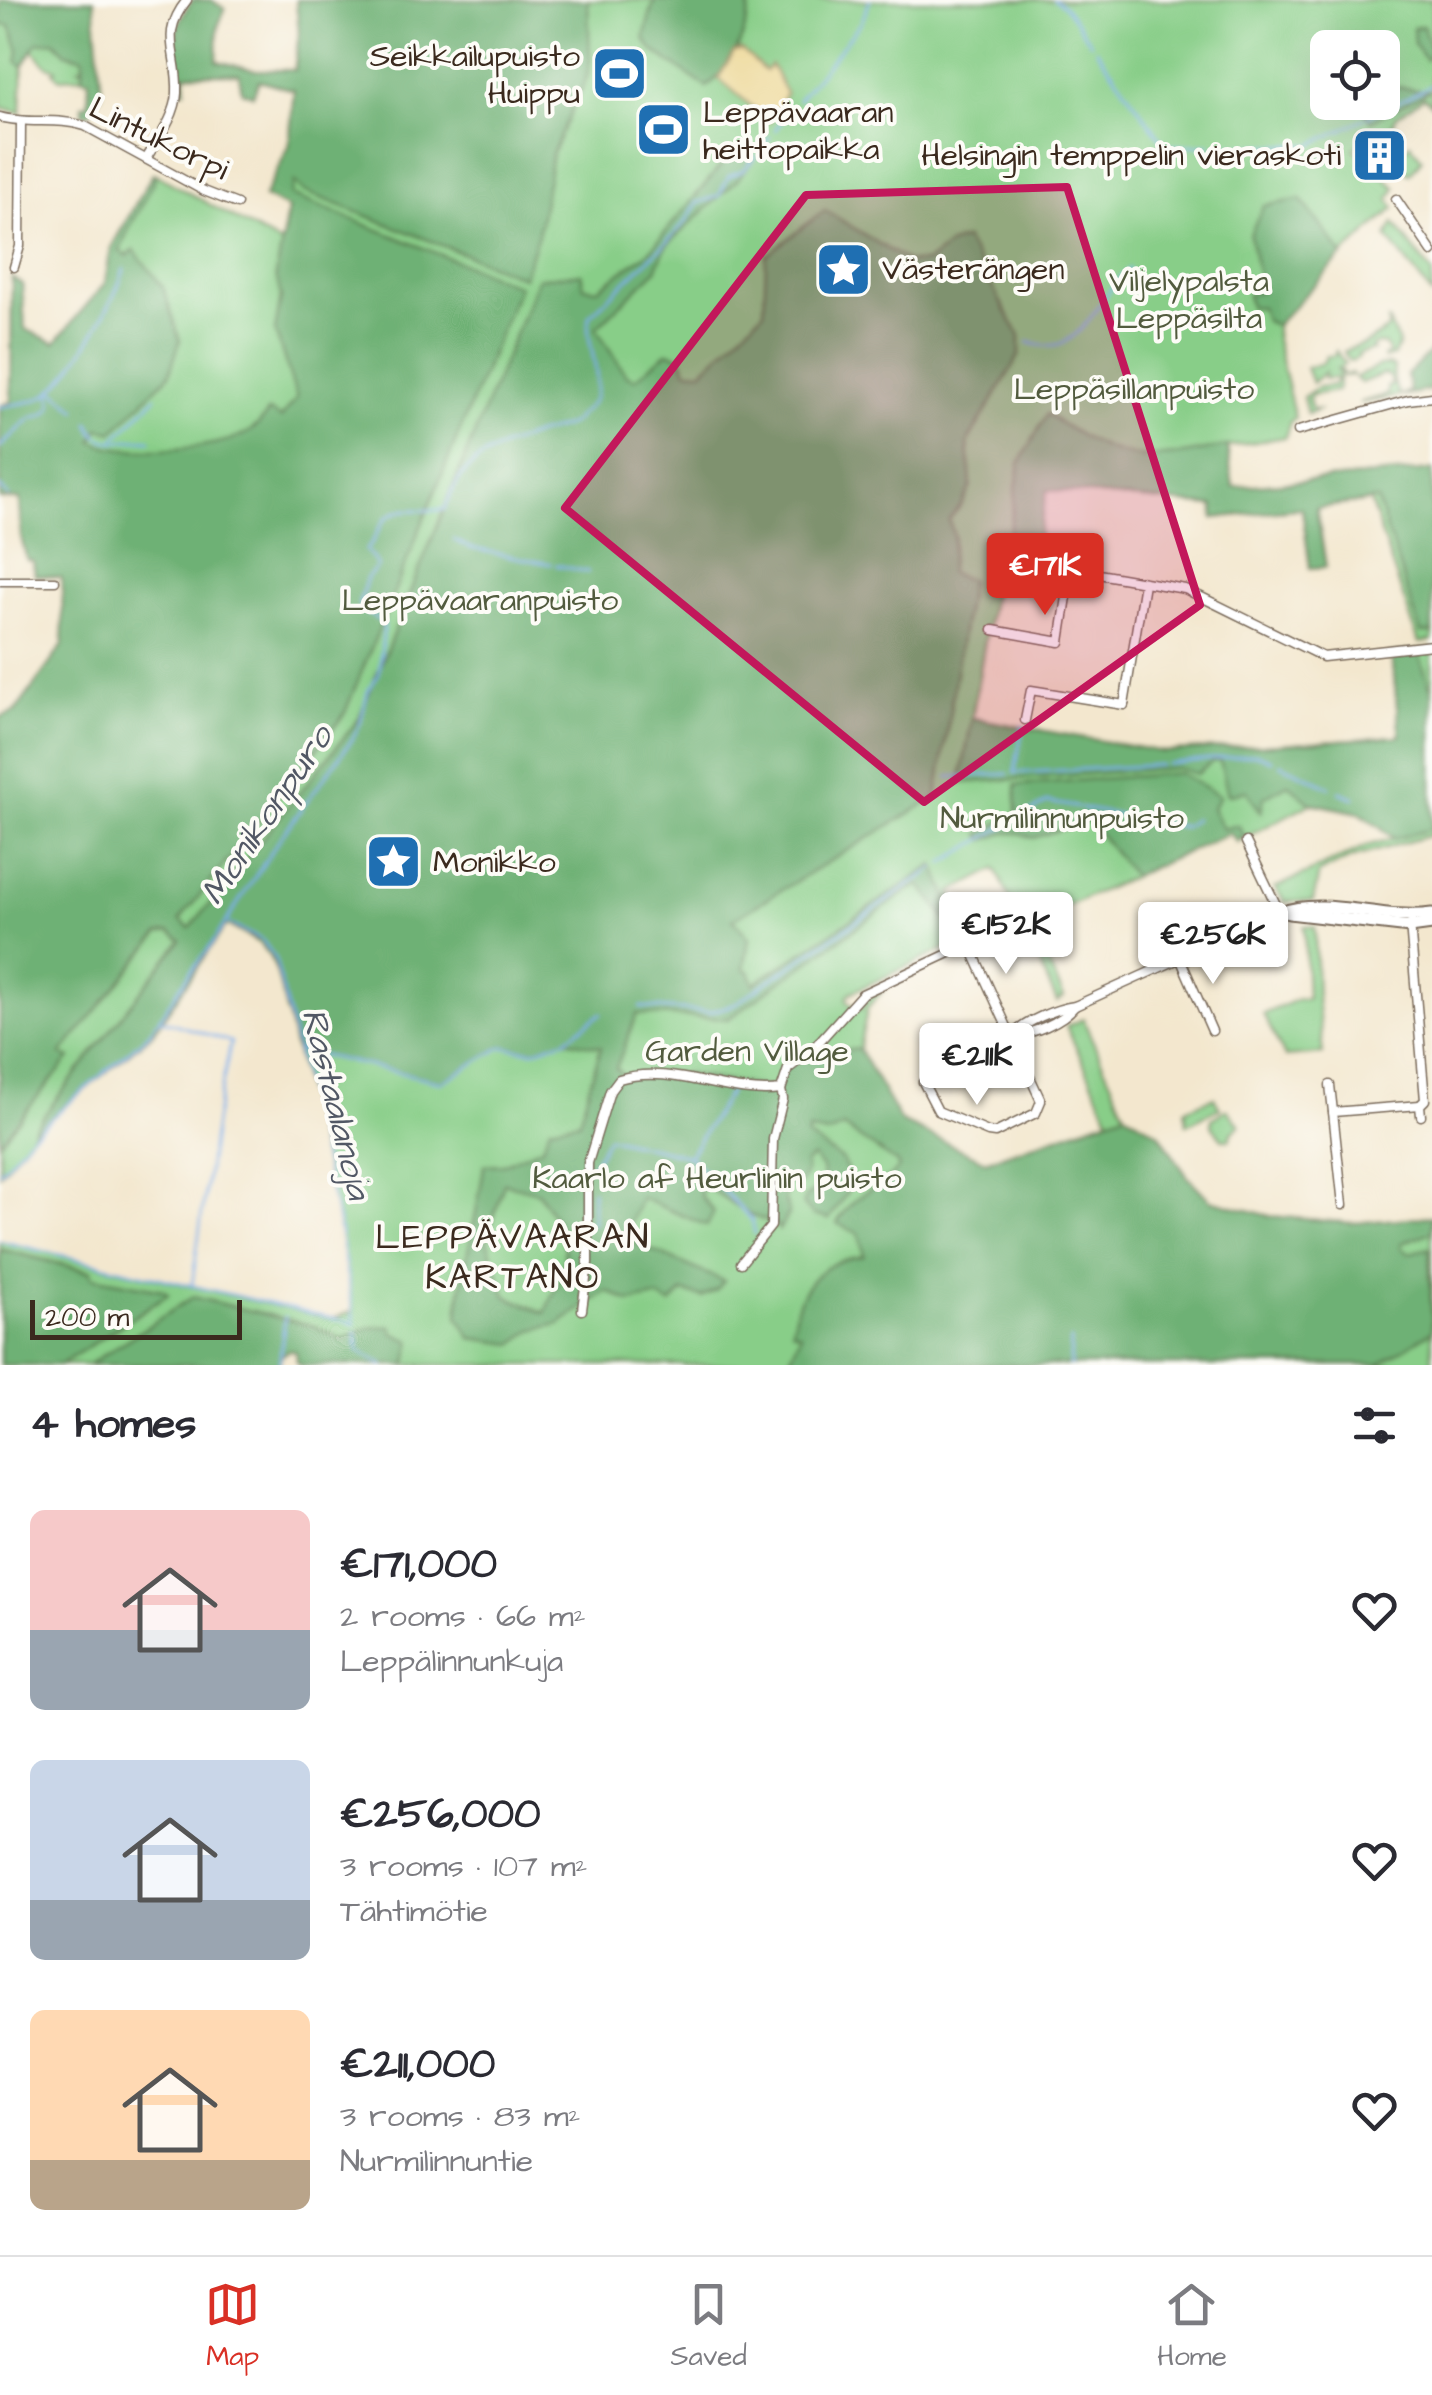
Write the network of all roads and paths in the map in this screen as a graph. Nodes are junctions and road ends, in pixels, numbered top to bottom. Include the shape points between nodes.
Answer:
1 (188, 0) edge
2 (0, 117) edge
3 (20, 122) junction
4 (146, 159) junction
5 (1396, 199) dead end
6 (237, 204) dead end
7 (1432, 252) edge
8 (14, 267) dead end
9 (1432, 397) edge
10 (1298, 431) dead end
11 (1012, 559) dead end
12 (1071, 571) junction
13 (55, 580) dead end
14 (0, 581) edge
15 (1144, 582) junction
16 (993, 630) dead end
17 (1432, 645) edge
18 (1025, 720) dead end
19 (1246, 842) dead end
20 (1280, 913) junction
21 (1432, 914) edge
22 (1410, 922) junction
23 (1432, 924) edge
24 (1180, 958) junction
25 (1212, 1031) dead end
26 (1012, 1035) junction
27 (924, 1082) dead end
28 (1330, 1085) dead end
29 (780, 1090) junction
30 (1420, 1105) junction
31 (1333, 1112) junction
32 (1421, 1116) dead end
33 (1343, 1204) dead end
34 (741, 1263) dead end
35 (582, 1310) dead end

1 - 4 street via 171,27 174,109
2 - 3 street, Lintukorpi
3 - 4 street, Lintukorpi via 77,124
3 - 8 street via 20,246
4 - 6 street, Lintukorpi
5 - 7 street
9 - 10 street
11 - 12 street
12 - 15 street
12 - 16 street via 1060,642
13 - 14 street
15 - 17 street via 1189,590 1323,656
15 - 18 street via 1124,705 1032,690
19 - 20 street
20 - 22 street via 1300,906
20 - 24 street
21 - 22 street
22 - 23 street
22 - 30 street via 1425,1100
24 - 25 street
24 - 26 street via 1054,1022
26 - 27 street via 1040,1101 1036,1113 995,1134 938,1111
26 - 29 street via 969,944 868,990 788,1069
28 - 31 street
29 - 34 street via 771,1226
29 - 35 street via 673,1076 624,1076 615,1082 588,1163
30 - 31 street
30 - 32 street
31 - 33 street

